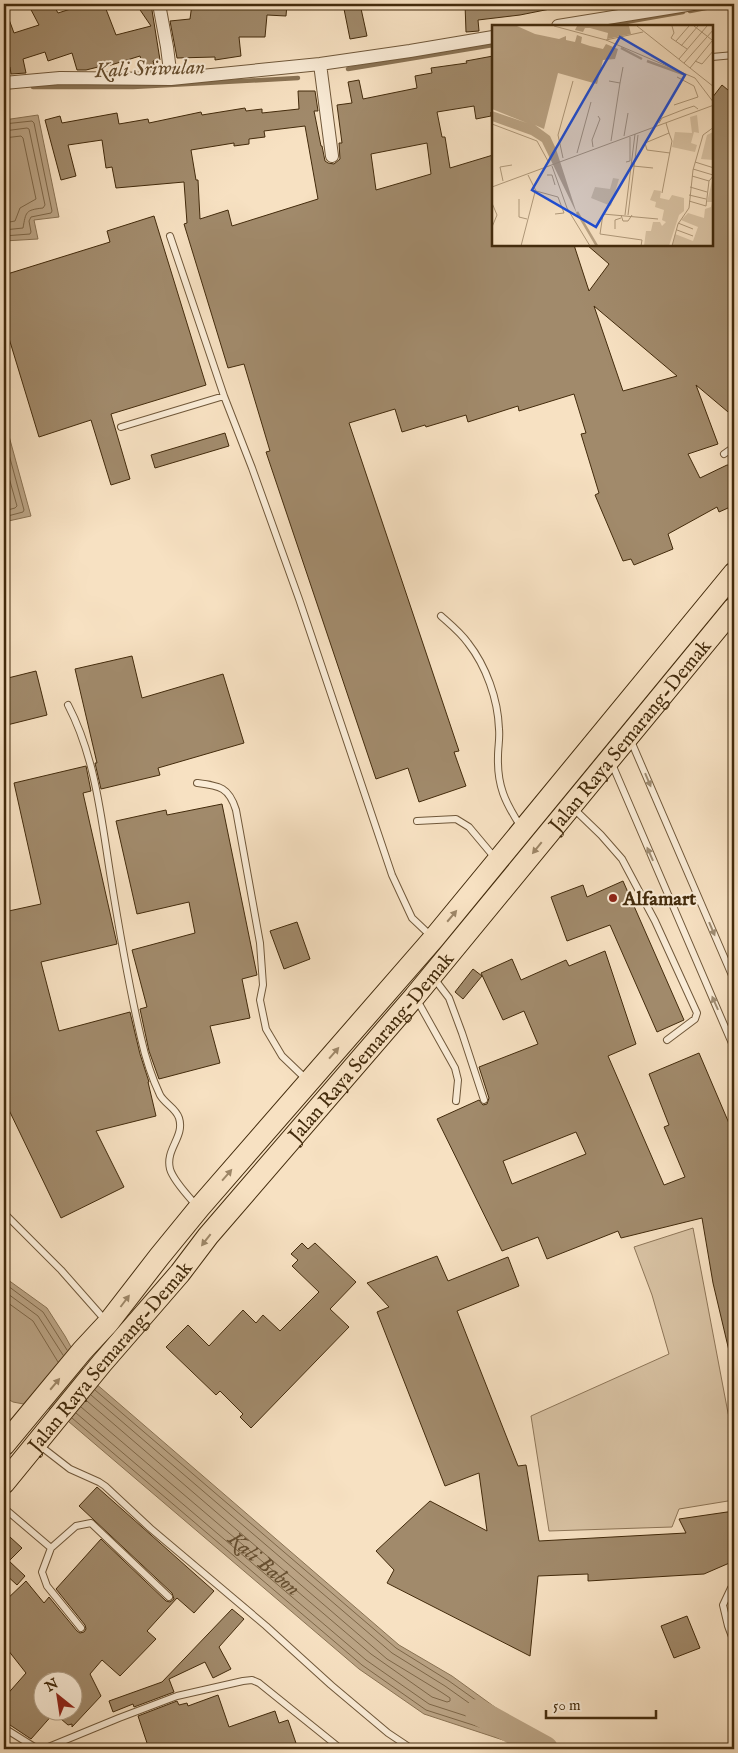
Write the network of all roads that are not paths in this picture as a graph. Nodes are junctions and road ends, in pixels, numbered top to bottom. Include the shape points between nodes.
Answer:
1 (159, 4) edge
2 (693, 4) edge
3 (564, 25) edge
4 (492, 37) edge
5 (734, 55) edge
6 (713, 57) edge
7 (320, 64) junction
8 (171, 79) junction
9 (4, 83) edge
10 (332, 156) dead end
11 (170, 236) dead end
12 (224, 396) junction
13 (122, 427) dead end
14 (734, 447) edge
15 (724, 454) dead end
16 (734, 573) edge
17 (734, 608) edge
18 (441, 616) dead end
19 (68, 705) dead end
20 (629, 735) junction
21 (610, 758) junction
22 (197, 783) dead end
23 (571, 806) junction
24 (416, 821) dead end
25 (523, 830) junction
26 (497, 861) junction
27 (434, 938) junction
28 (432, 975) junction
29 (734, 980) edge
30 (415, 996) junction
31 (667, 1040) dead end
32 (734, 1048) edge
33 (309, 1082) junction
34 (484, 1100) dead end
35 (456, 1101) dead end
36 (199, 1208) junction
37 (4, 1213) edge
38 (108, 1323) junction
39 (7, 1435) edge
40 (41, 1437) junction
41 (4, 1482) edge
42 (4, 1508) edge
43 (51, 1548) junction
44 (734, 1586) edge
45 (169, 1597) dead end
46 (81, 1628) dead end
47 (734, 1642) edge
48 (4, 1728) edge
49 (36, 1749) edge
50 (340, 1749) edge
51 (412, 1749) edge

1 - 8 street
2 - 3 street
4 - 7 street
5 - 6 lane
7 - 8 street
7 - 10 street
8 - 9 street via 60,78
11 - 12 lane
12 - 13 lane
12 - 27 lane via 296,589 392,875 412,918
14 - 15 lane
16 - 25 highway, Jalan Raya Semarang-Demak
17 - 20 highway, Jalan Raya Semarang-Demak
18 - 25 lane via 468,642 483,666 496,703 501,791
19 - 36 lane via 84,739 101,806 124,964 142,1040 161,1098 179,1118 180,1132 169,1153 170,1169 178,1184
20 - 21 highway, Jalan Raya Semarang-Demak
20 -> 29 lane
21 - 23 highway, Jalan Raya Semarang-Demak
32 -> 21 lane
22 - 33 lane via 218,786 229,793 234,802 260,943 260,1000 266,1029 282,1056
23 -> 28 highway, Jalan Raya Semarang-Demak
23 - 31 lane via 622,859 655,921 697,1013 695,1019
24 - 26 lane via 456,819 469,827
25 - 26 highway, Jalan Raya Semarang-Demak
27 -> 26 highway, Jalan Raya Semarang-Demak
33 -> 27 highway, Jalan Raya Semarang-Demak
28 - 30 highway, Jalan Raya Semarang-Demak
28 - 34 lane via 449,998
30 - 35 lane via 455,1068 458,1080
30 -> 40 highway, Jalan Raya Semarang-Demak via 208,1236
36 -> 33 highway, Jalan Raya Semarang-Demak
38 -> 36 highway, Jalan Raya Semarang-Demak
37 - 38 lane
39 -> 38 highway, Jalan Raya Semarang-Demak via 28,1416
40 - 41 highway, Jalan Raya Semarang-Demak
40 - 51 lane via 70,1469 105,1486 338,1691
42 - 43 lane
43 - 45 lane via 76,1526 91,1523
43 - 46 lane via 42,1572 47,1586
44 - 47 lane via 723,1605
48 - 49 lane
49 - 50 lane via 46,1748 177,1696 252,1680

